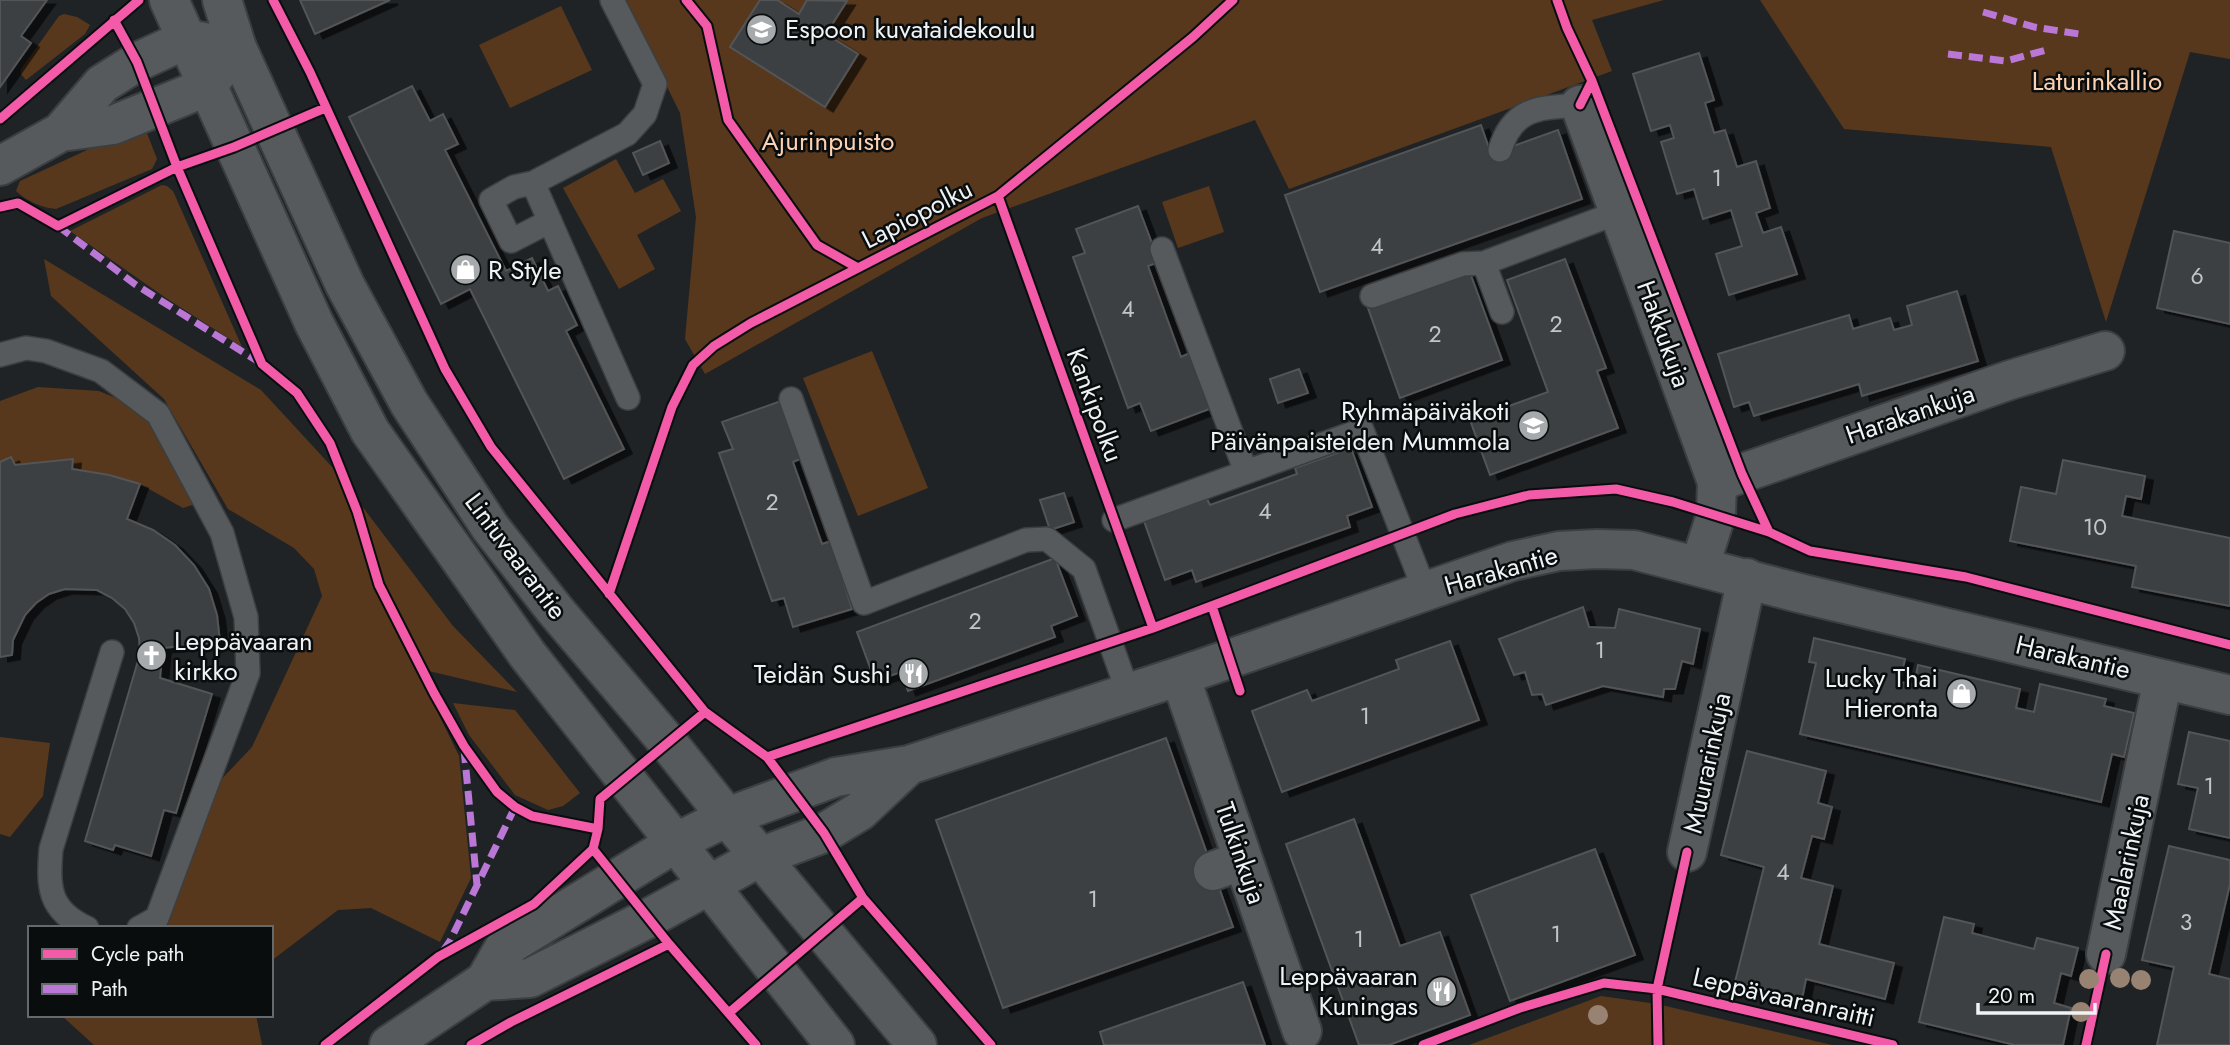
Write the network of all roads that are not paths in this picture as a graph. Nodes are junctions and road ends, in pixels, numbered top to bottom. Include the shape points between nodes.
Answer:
1 (169, 0) edge
2 (222, 0) edge
3 (612, 0) edge
4 (187, 39) junction
5 (237, 48) junction
6 (206, 87) junction
7 (1580, 105) joint
8 (61, 132) junction
9 (1500, 150) dead end
10 (3, 161) edge
11 (533, 183) junction
12 (1619, 212) junction
13 (550, 221) junction
14 (1162, 249) dead end
15 (1484, 263) junction
16 (1373, 296) dead end
17 (1502, 312) dead end
18 (2105, 351) dead end
19 (0, 355) edge
20 (628, 398) dead end
21 (790, 399) dead end
22 (1246, 472) junction
23 (1717, 482) junction
24 (1114, 520) dead end
25 (1700, 565) junction
26 (1747, 578) junction
27 (1425, 591) junction
28 (112, 652) dead end
29 (1180, 676) junction
30 (2163, 679) junction
31 (1128, 692) junction
32 (2230, 695) edge
33 (909, 765) junction
34 (727, 817) junction
35 (677, 842) junction
36 (1687, 852) dead end
37 (760, 857) junction
38 (710, 884) junction
39 (83, 926) edge
40 (143, 926) edge
41 (2106, 954) dead end
42 (485, 981) junction
43 (1301, 1031) dead end
44 (389, 1045) edge
45 (835, 1045) edge
46 (917, 1045) edge

1 - 4 street, Lintuvaarantie
2 - 5 street, Lintuvaarantie
3 - 11 lane via 655,84 645,114 626,134
4 - 5 street
4 - 6 street, Lintuvaarantie
4 - 8 street via 102,84
5 - 6 street
5 - 34 street, Lintuvaarantie via 345,285 409,403 490,527
6 - 8 street via 113,125
6 - 35 street, Lintuvaarantie via 314,323 370,431 527,654
7 - 9 lane via 1539,108 1518,118 1505,133
7 - 12 street, Hakkukuja
8 - 10 street
11 - 13 lane
11 - 13 lane via 491,200 511,241
12 - 15 lane
12 - 23 street, Hakkukuja
13 - 20 lane
14 - 22 lane
15 - 16 lane via 1462,264
15 - 17 lane
18 - 23 street, Harakankuja
19 - 40 lane via 26,348 101,371 158,414 222,533 246,617 248,673 157,918
21 - 31 lane via 864,603 1026,540 1047,539 1084,569
22 - 24 lane
22 - 27 lane via 1362,430
23 - 25 street, Hakkukuja via 1716,515
25 - 26 street, Harakantie
25 - 27 street, Harakantie via 1634,550 1559,551 1513,561
26 - 30 street, Harakantie
26 - 36 street, Muurarinkuja
27 - 29 street, Harakantie
28 - 39 lane via 51,849 48,881 56,906
29 - 31 street, Harakantie
29 - 43 street, Tulkinkuja via 1228,865
30 - 32 street, Harakantie
30 - 41 street, Maalarinkuja
31 - 33 street, Harakantie
33 - 34 street, Harakantie via 836,777
33 - 37 street, Harakantie via 860,811 824,833
34 - 35 street, Harakantie
34 - 37 street, Lintuvaarantie
35 - 38 street, Lintuvaarantie
35 - 42 street, Harakantie via 503,948
37 - 38 street, Harakantie
37 - 46 street, Lintuvaarantie
38 - 42 street, Harakantie via 530,978
38 - 45 street, Lintuvaarantie
42 - 44 street

